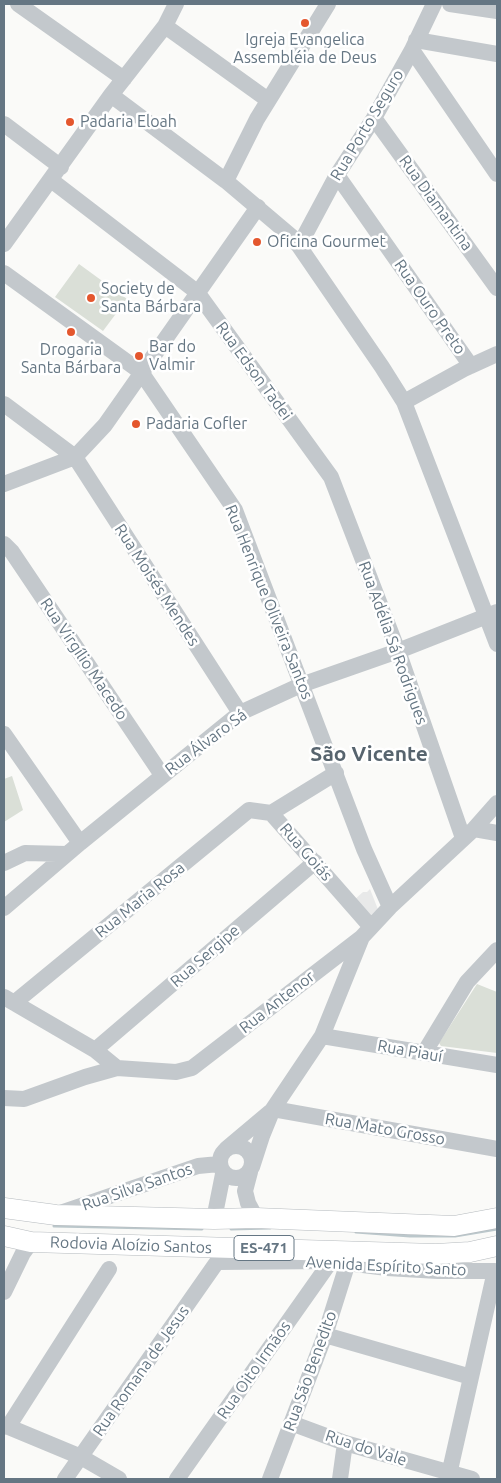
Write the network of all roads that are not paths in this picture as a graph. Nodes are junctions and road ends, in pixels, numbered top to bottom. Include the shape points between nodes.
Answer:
1 (18, 4) edge
2 (176, 4) edge
3 (328, 4) edge
4 (434, 4) edge
5 (450, 4) edge
6 (497, 11) edge
7 (165, 26) junction
8 (414, 46) junction
9 (497, 54) edge
10 (124, 79) junction
11 (111, 95) junction
12 (268, 100) junction
13 (374, 118) junction
14 (4, 124) edge
15 (61, 167) junction
16 (497, 174) edge
17 (337, 175) junction
18 (51, 180) junction
19 (226, 181) junction
20 (258, 207) junction
21 (4, 243) edge
22 (299, 246) junction
23 (4, 273) edge
24 (497, 288) edge
25 (197, 292) junction
26 (497, 356) edge
27 (471, 366) junction
28 (141, 372) junction
29 (404, 402) junction
30 (4, 404) edge
31 (75, 457) junction
32 (331, 477) joint
33 (4, 484) edge
34 (6, 550) edge
35 (492, 613) edge
36 (497, 644) edge
37 (398, 651) junction
38 (301, 684) junction
39 (240, 713) junction
40 (4, 734) edge
41 (336, 773) junction
42 (162, 775) junction
43 (497, 803) edge
44 (271, 813) junction
45 (468, 833) junction
46 (497, 833) edge
47 (80, 843) junction
48 (67, 854) junction
49 (314, 862) junction
50 (4, 863) edge
51 (390, 907) junction
52 (4, 908) edge
53 (367, 932) junction
54 (497, 950) edge
55 (9, 1000) edge
56 (322, 1036) junction
57 (96, 1050) junction
58 (424, 1053) junction
59 (497, 1065) edge
60 (117, 1068) junction
61 (4, 1098) edge
62 (273, 1109) junction
63 (497, 1149) edge
64 (223, 1162) junction
65 (251, 1169) junction
66 (7, 1209) edge
67 (56, 1215) junction
68 (256, 1218) junction
69 (497, 1218) edge
70 (214, 1219) junction
71 (4, 1236) edge
72 (31, 1242) junction
73 (497, 1246) edge
74 (331, 1261) junction
75 (217, 1262) joint
76 (348, 1262) junction
77 (109, 1269) dead end
78 (4, 1292) edge
79 (325, 1335) junction
80 (471, 1377) junction
81 (291, 1423) junction
82 (6, 1426) edge
83 (344, 1442) junction
84 (82, 1457) junction
85 (449, 1477) edge
86 (65, 1479) edge
87 (119, 1479) edge
88 (177, 1479) edge
89 (270, 1479) edge
90 (340, 1479) edge
91 (472, 1479) edge

1 - 10 street
2 - 7 street
3 - 12 street
4 - 8 street, Rua Porto Seguro
5 - 6 street
7 - 10 street
7 - 12 street
8 - 9 street
8 - 13 street, Rua Porto Seguro
8 - 16 street
10 - 11 street
11 - 15 street
11 - 19 street
12 - 19 street
13 - 17 street, Rua Porto Seguro
13 - 24 street, Rua Diamantina
14 - 15 street
15 - 18 street
17 - 22 street, Rua Porto Seguro
17 - 27 street, Rua Ouro Preto
18 - 21 street
18 - 25 street, Rua Edson Tadei
19 - 20 street
20 - 22 street
20 - 25 street
22 - 29 street
23 - 28 street, Rua Henrique Oliveira Santos
25 - 28 street
25 - 32 street, Rua Edson Tadei
26 - 27 street
27 - 29 street
28 - 31 street via 105,425
28 - 38 street, Rua Henrique Oliveira Santos via 236,510
29 - 35 street
30 - 31 street
31 - 33 street
31 - 39 street, Rua Moisés Mendes
32 - 37 street, Rua Adélia Sá Rodrigues
34 - 42 street, Rua Virgílio Macedo
35 - 36 street
35 - 37 street, Rua Álvaro Sá
37 - 38 street, Rua Álvaro Sá
37 - 45 street, Rua Adélia Sá Rodrigues
38 - 39 street, Rua Álvaro Sá
38 - 41 street, Rua Henrique Oliveira Santos
39 - 42 street, Rua Álvaro Sá
40 - 47 street
41 - 44 street, Rua Goiás
41 - 51 street, Rua Henrique Oliveira Santos
42 - 47 street, Rua Álvaro Sá
43 - 45 street
44 - 49 street, Rua Goiás
44 - 55 street, Rua Maria Rosa via 249,810
45 - 46 street
45 - 51 street
47 - 48 street, Rua Álvaro Sá
48 - 50 street via 25,854
48 - 52 street, Rua Álvaro Sá
49 - 53 street, Rua Goiás
49 - 57 street, Rua Sergipe
51 - 53 street
53 - 56 street
53 - 60 street, Rua Antenor via 192,1068 176,1072
54 - 58 street via 467,982
55 - 57 street
56 - 58 street, Rua Piauí
56 - 62 street
57 - 60 street
58 - 59 street, Rua Piauí
60 - 61 street via 24,1099
62 - 63 street, Rua Mato Grosso
62 - 64 street
62 - 65 street
64 - 65 street via 227,1177 242,1178
64 - 65 street via 235,1146 245,1149 251,1157
64 - 67 street, Rua Silva Santos via 198,1166
64 - 70 street
65 - 68 street via 246,1191
66 - 67 main road, Rodovia Aloízio Santos / ES-471
66 - 72 main road
67 - 70 main road, Rodovia Aloízio Santos / ES-471
67 - 72 main road
68 - 69 main road, Rodovia Aloízio Santos / ES-471 via 454,1226
68 - 70 main road, Rodovia Aloízio Santos / ES-471
71 - 72 main road, Rodovia Aloízio Santos / ES-471
72 - 73 main road, Rodovia Aloízio Santos / ES-471 via 436,1254
72 - 78 street
74 - 75 street, Avenida Espírito Santo
74 - 76 street, Avenida Espírito Santo
74 - 88 street, Rua Oito Irmãos
75 - 84 street, Rua Romana de Jesus
76 - 79 street, Rua São Benedito
76 - 80 street, Avenida Espírito Santo via 387,1268 495,1271
77 - 82 street
79 - 80 street
79 - 81 street, Rua São Benedito
80 - 85 street
81 - 83 street, Rua do Vale
81 - 89 street, Rua São Benedito
82 - 84 street
83 - 85 street, Rua do Vale
83 - 90 street
84 - 86 street, Rua Romana de Jesus
84 - 87 street
85 - 91 street, Rua do Vale

